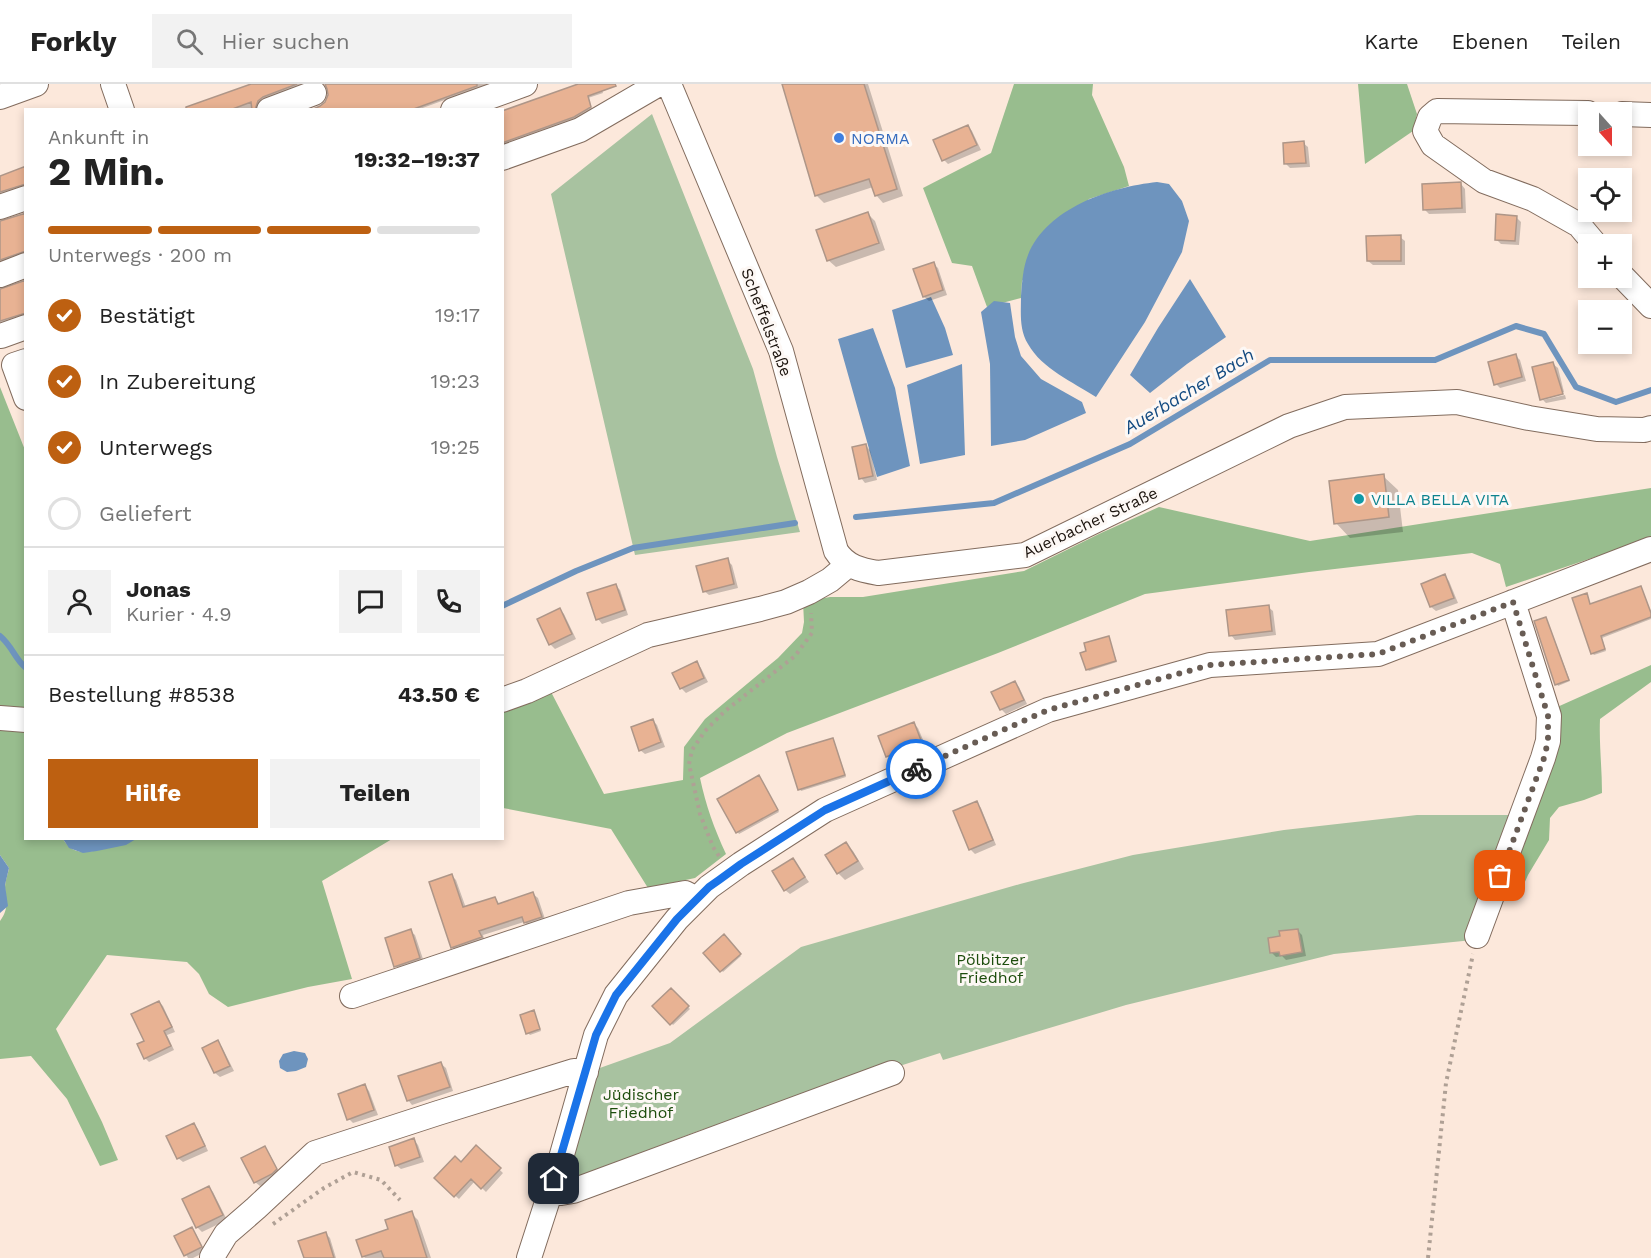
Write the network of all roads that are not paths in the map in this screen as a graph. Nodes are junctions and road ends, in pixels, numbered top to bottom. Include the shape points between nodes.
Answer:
1 (36, 84) edge
2 (113, 84) edge
3 (525, 84) edge
4 (659, 84) edge
5 (669, 84) edge
6 (314, 93) dead end
7 (0, 97) edge
8 (121, 108) edge
9 (274, 108) edge
10 (459, 108) edge
11 (1578, 114) edge
12 (1632, 114) edge
13 (1651, 115) edge
14 (504, 158) edge
15 (24, 199) edge
16 (0, 207) edge
17 (1587, 234) edge
18 (24, 267) edge
19 (0, 275) edge
20 (1632, 286) edge
21 (1651, 306) edge
22 (24, 328) edge
23 (1, 336) edge
24 (24, 362) edge
25 (24, 392) edge
26 (1651, 428) edge
27 (1651, 549) edge
28 (848, 565) junction
29 (1513, 602) junction
30 (504, 699) edge
31 (0, 718) edge
32 (24, 720) edge
33 (697, 899) junction
34 (1477, 936) road end
35 (352, 996) dead end
36 (586, 1072) junction
37 (892, 1073) dead end
38 (550, 1192) junction
39 (212, 1257) edge
40 (529, 1258) edge

1 - 7 street
2 - 8 street
3 - 10 street
4 - 14 street via 580,130
5 - 28 street, Scheffelstraße via 781,351 836,551
6 - 9 street
11 - 17 street via 1437,111 1425,131 1433,145 1484,181 1533,199 1579,225
12 - 13 street
15 - 16 street
18 - 19 street
20 - 21 street
22 - 23 street
24 - 25 street via 14,365
26 - 28 street, Auerbacher Straße via 1597,429 1457,402 1345,406 1289,426 1025,555 878,573
27 - 29 street
28 - 30 street via 830,580 786,602 648,635
29 - 33 street via 1378,654 1210,665 1048,710 825,810 729,872
29 - 34 street via 1548,716 1548,741
31 - 32 street
33 - 35 street via 685,893 630,903
33 - 36 street via 616,995 596,1035
36 - 38 street
36 - 39 street via 574,1071 315,1153 226,1233
37 - 38 street via 573,1191
38 - 40 street

